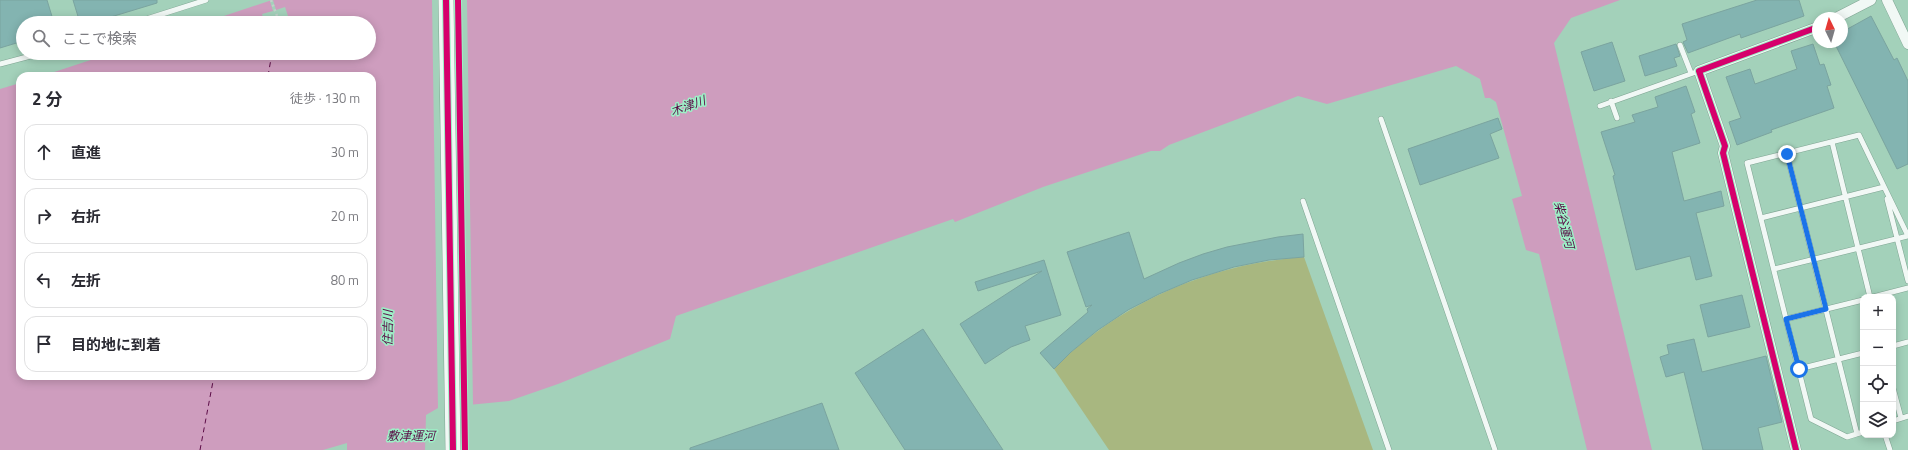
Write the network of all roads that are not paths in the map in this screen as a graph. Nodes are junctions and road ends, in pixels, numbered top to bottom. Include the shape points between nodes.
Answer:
1 (206, 0) edge
2 (446, 0) edge
3 (1871, 0) edge
4 (1887, 0) edge
5 (1848, 12) edge
6 (156, 16) edge
7 (1812, 29) edge
8 (1908, 44) edge
9 (1680, 45) dead end
10 (16, 60) edge
11 (0, 64) edge
12 (1695, 72) junction
13 (1611, 101) junction
14 (1600, 106) dead end
15 (1617, 118) dead end
16 (1381, 119) dead end
17 (1832, 142) junction
18 (1787, 154) junction
19 (1884, 187) junction
20 (1845, 197) junction
21 (1303, 201) dead end
22 (1800, 208) junction
23 (1761, 218) junction
24 (1908, 236) edge
25 (1898, 239) junction
26 (1858, 248) junction
27 (1813, 260) junction
28 (1774, 269) junction
29 (1908, 281) edge
30 (1908, 288) edge
31 (1871, 294) edge
32 (1884, 294) edge
33 (1860, 301) edge
34 (1826, 309) junction
35 (1786, 319) junction
36 (1908, 342) edge
37 (1896, 345) edge
38 (1860, 354) edge
39 (1838, 360) junction
40 (1799, 369) junction
41 (1896, 399) edge
42 (1908, 416) edge
43 (1901, 418) junction
44 (1896, 420) edge
45 (1860, 433) edge
46 (1857, 434) junction
47 (1886, 438) edge
48 (453, 450) edge
49 (1389, 450) edge
50 (1495, 450) edge
51 (1796, 450) edge
52 (1890, 450) edge

1 - 6 lane
2 - 48 street
3 - 5 street
4 - 8 street
7 - 12 street
9 - 12 lane
10 - 11 lane
12 - 13 lane
12 - 51 street via 1725,146 1723,153
13 - 14 lane
13 - 15 lane
16 - 50 lane
17 - 18 lane
17 - 19 lane via 1859,135
17 - 20 lane
18 - 22 lane
18 - 23 lane via 1747,163
19 - 20 lane
19 - 24 lane
19 - 25 lane
20 - 22 lane
20 - 26 lane
21 - 49 lane
22 - 23 lane
22 - 27 lane
23 - 28 lane
24 - 25 lane
25 - 26 lane
25 - 29 lane
26 - 27 lane
26 - 31 lane
27 - 28 lane
27 - 34 lane
28 - 35 lane
30 - 32 lane
33 - 34 lane
34 - 35 lane
34 - 39 lane
35 - 40 lane
36 - 37 lane
38 - 39 lane
39 - 40 lane
39 - 46 lane
40 - 46 lane via 1812,419 1847,437
41 - 43 lane
42 - 43 lane
43 - 44 lane
45 - 46 lane
47 - 52 lane

